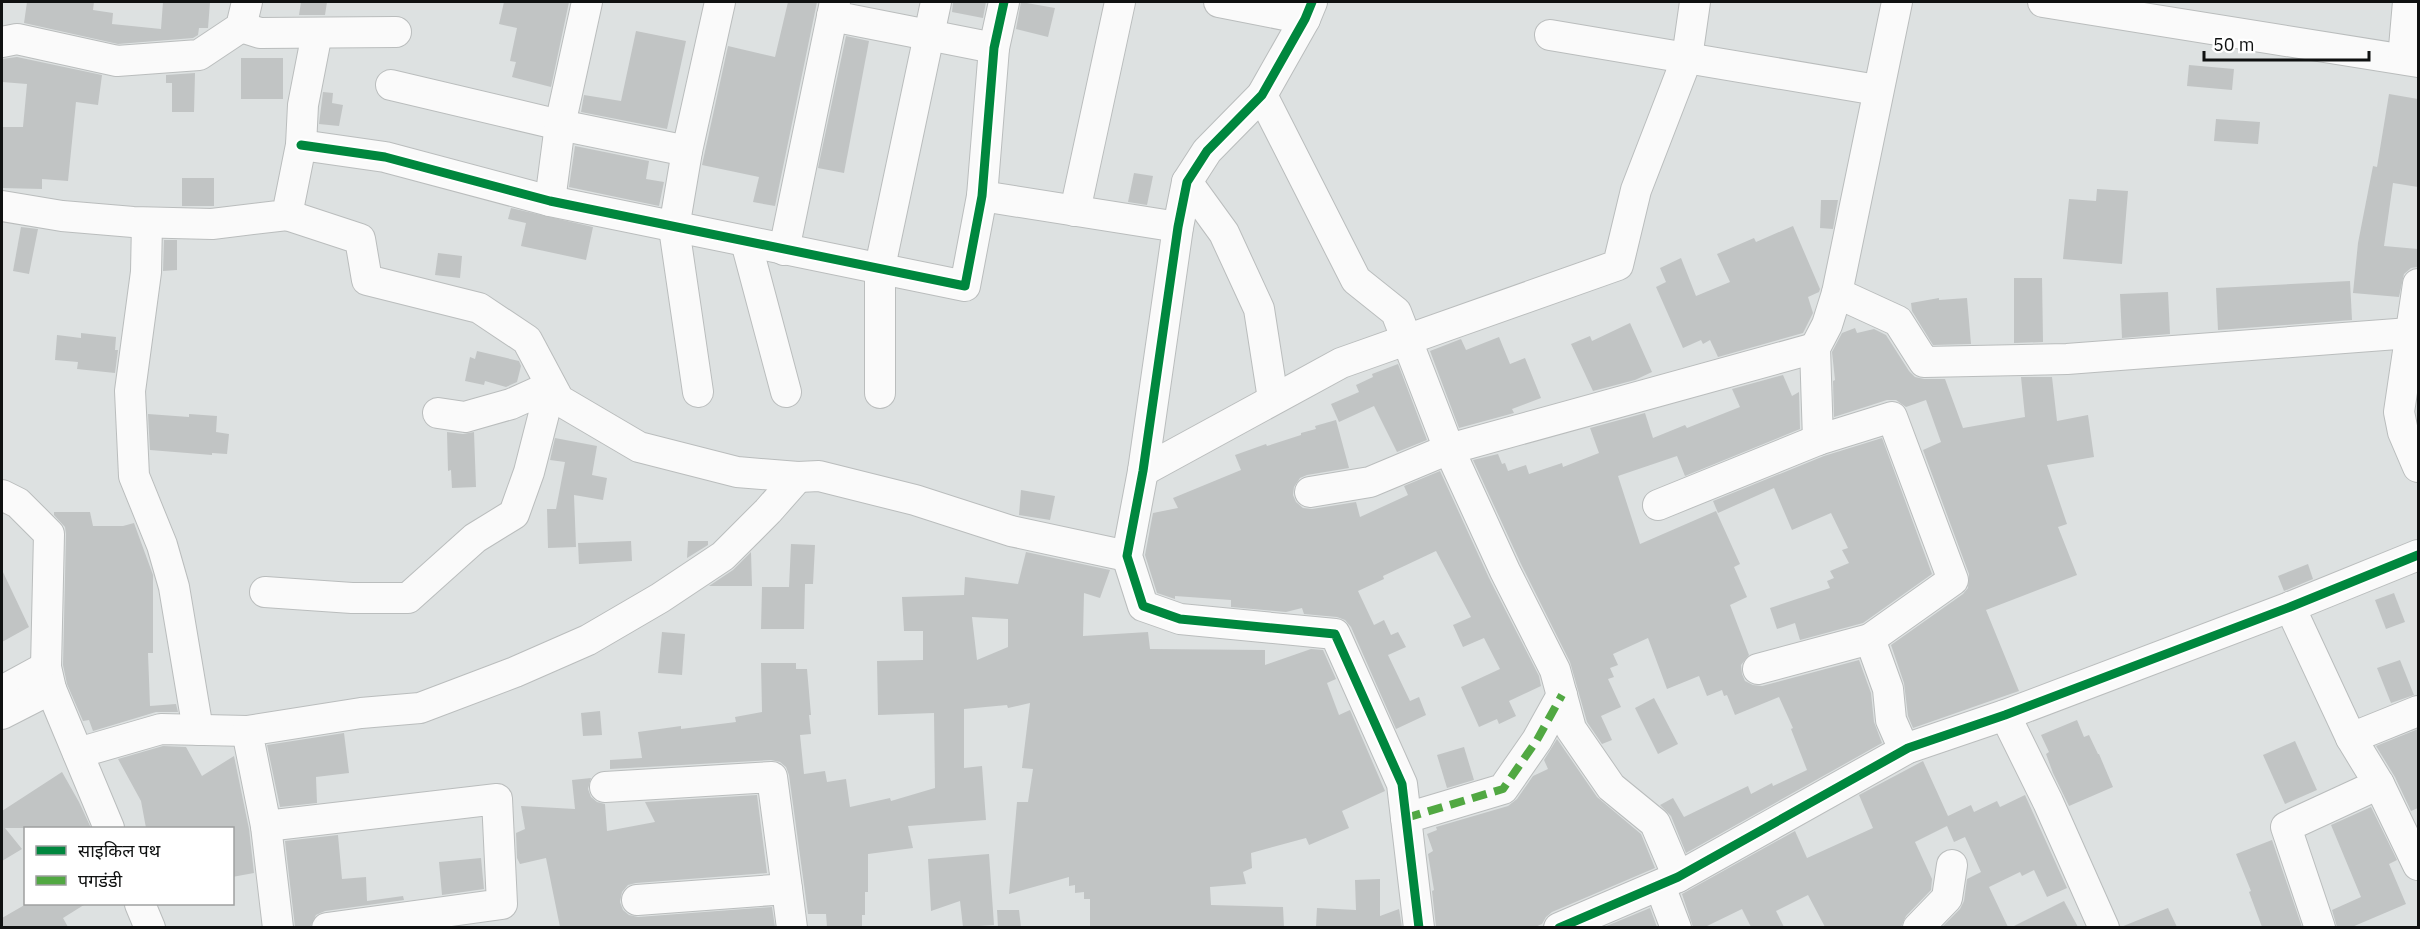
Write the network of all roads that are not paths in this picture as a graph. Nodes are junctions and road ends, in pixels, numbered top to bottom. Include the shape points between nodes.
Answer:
1 (587, 2) edge
2 (720, 2) edge
3 (936, 2) edge
4 (1004, 2) edge
5 (1120, 2) edge
6 (1219, 2) edge
7 (1695, 2) edge
8 (1897, 2) edge
9 (2043, 2) edge
10 (2408, 2) edge
11 (833, 9) edge
12 (1309, 10) edge
13 (244, 14) edge
14 (396, 32) dead end
15 (317, 33) junction
16 (930, 34) junction
17 (1550, 35) dead end
18 (2, 42) edge
19 (994, 48) junction
20 (1687, 58) junction
21 (2411, 61) edge
22 (391, 85) dead end
23 (1877, 90) junction
24 (1262, 95) junction
25 (560, 125) junction
26 (301, 145) junction
27 (687, 152) junction
28 (1187, 182) junction
29 (982, 196) junction
30 (550, 201) junction
31 (2, 206) edge
32 (1076, 211) junction
33 (287, 215) junction
34 (147, 223) junction
35 (1178, 227) junction
36 (674, 228) junction
37 (746, 242) junction
38 (784, 250) junction
39 (879, 267) junction
40 (2418, 284) edge
41 (1837, 293) junction
42 (2410, 333) junction
43 (1407, 340) junction
44 (1815, 348) junction
45 (551, 386) junction
46 (698, 392) dead end
47 (786, 392) dead end
48 (880, 393) dead end
49 (1273, 399) junction
50 (2409, 412) edge
51 (438, 413) dead end
52 (1818, 440) junction
53 (1449, 449) junction
54 (2418, 467) edge
55 (1143, 471) junction
56 (798, 477) junction
57 (1310, 492) dead end
58 (2, 495) edge
59 (1658, 506) dead end
60 (2417, 555) edge
61 (1127, 556) junction
62 (265, 592) dead end
63 (2290, 607) junction
64 (1870, 639) junction
65 (1758, 669) dead end
66 (49, 678) junction
67 (2, 691) edge
68 (1562, 695) junction
69 (2418, 711) edge
70 (2, 714) edge
71 (2005, 715) junction
72 (198, 730) junction
73 (247, 731) junction
74 (2351, 738) junction
75 (1908, 748) junction
76 (78, 753) junction
77 (2379, 784) junction
78 (605, 787) dead end
79 (1406, 818) junction
80 (266, 826) junction
81 (109, 827) edge
82 (1952, 865) dead end
83 (2418, 865) edge
84 (1669, 882) junction
85 (787, 889) junction
86 (637, 900) dead end
87 (141, 905) edge
88 (150, 927) edge
89 (278, 927) edge
90 (327, 927) edge
91 (792, 927) edge
92 (1419, 927) edge
93 (1559, 927) edge
94 (1676, 927) edge
95 (1918, 927) edge
96 (2104, 927) edge
97 (2320, 927) edge

1 - 25 street
2 - 27 street
3 - 16 street
4 - 19 street
5 - 32 street
6 - 12 street
7 - 20 street
8 - 23 street
9 - 21 street
10 - 21 street
11 - 16 street
11 - 38 street
12 - 24 street
13 - 15 street via 260,33
13 - 18 street via 199,55 117,62 16,39
14 - 15 street
15 - 26 street via 303,105
16 - 19 street
16 - 39 street
17 - 20 street
19 - 29 street
20 - 23 street
20 - 43 street via 1636,190 1618,266
22 - 25 street
23 - 41 street
24 - 28 street via 1207,151
24 - 43 street via 1356,280 1396,312
25 - 27 street
25 - 30 street
26 - 30 street via 385,157
26 - 33 street
27 - 36 street
28 - 35 street
28 - 49 street via 1224,233 1259,309
29 - 32 street
29 - 39 street via 965,286
30 - 36 street
31 - 34 street
32 - 35 street
33 - 34 street via 212,224
33 - 45 street via 360,239 367,280 479,308 527,340
34 - 72 street via 146,272 130,391 134,476 174,587
35 - 55 street
36 - 37 street
36 - 46 street
37 - 38 street
37 - 47 street
38 - 39 street
39 - 48 street
40 - 42 street
41 - 42 street via 1898,321 1924,362 2067,359
41 - 44 street
42 - 50 street
43 - 49 street via 1341,363
43 - 53 street
44 - 52 street
44 - 53 street
45 - 51 street via 511,405 465,417
45 - 56 street via 559,400 639,447 737,472
45 - 62 street via 514,514 475,538 408,598
49 - 55 street
50 - 54 street via 2403,432
52 - 59 street
52 - 64 street via 1892,417 1953,580
53 - 57 street via 1370,482
53 - 68 street via 1556,670
55 - 61 street
56 - 61 street via 819,476 915,500 1011,531
56 - 73 street via 723,556 588,640 420,708
58 - 66 street via 18,503 49,534
60 - 63 street
61 - 79 street via 1143,606 1180,619 1335,634 1402,784
63 - 71 street
63 - 74 street
64 - 65 street
64 - 75 street via 1888,689 1892,720 1902,745
66 - 67 street
66 - 70 street
66 - 76 street
68 - 79 street via 1503,789
68 - 84 street via 1571,729 1611,787 1655,823
69 - 74 street
71 - 75 street
71 - 96 street
72 - 73 street
72 - 76 street via 161,729
73 - 80 street
74 - 77 street
75 - 84 street
76 - 81 street
77 - 83 street
77 - 97 street via 2286,827
78 - 85 street via 772,777
79 - 92 street
80 - 89 street
80 - 90 street via 497,799 502,904
82 - 95 street via 1947,897
84 - 93 street
84 - 94 street
85 - 86 street
85 - 91 street
87 - 88 street

